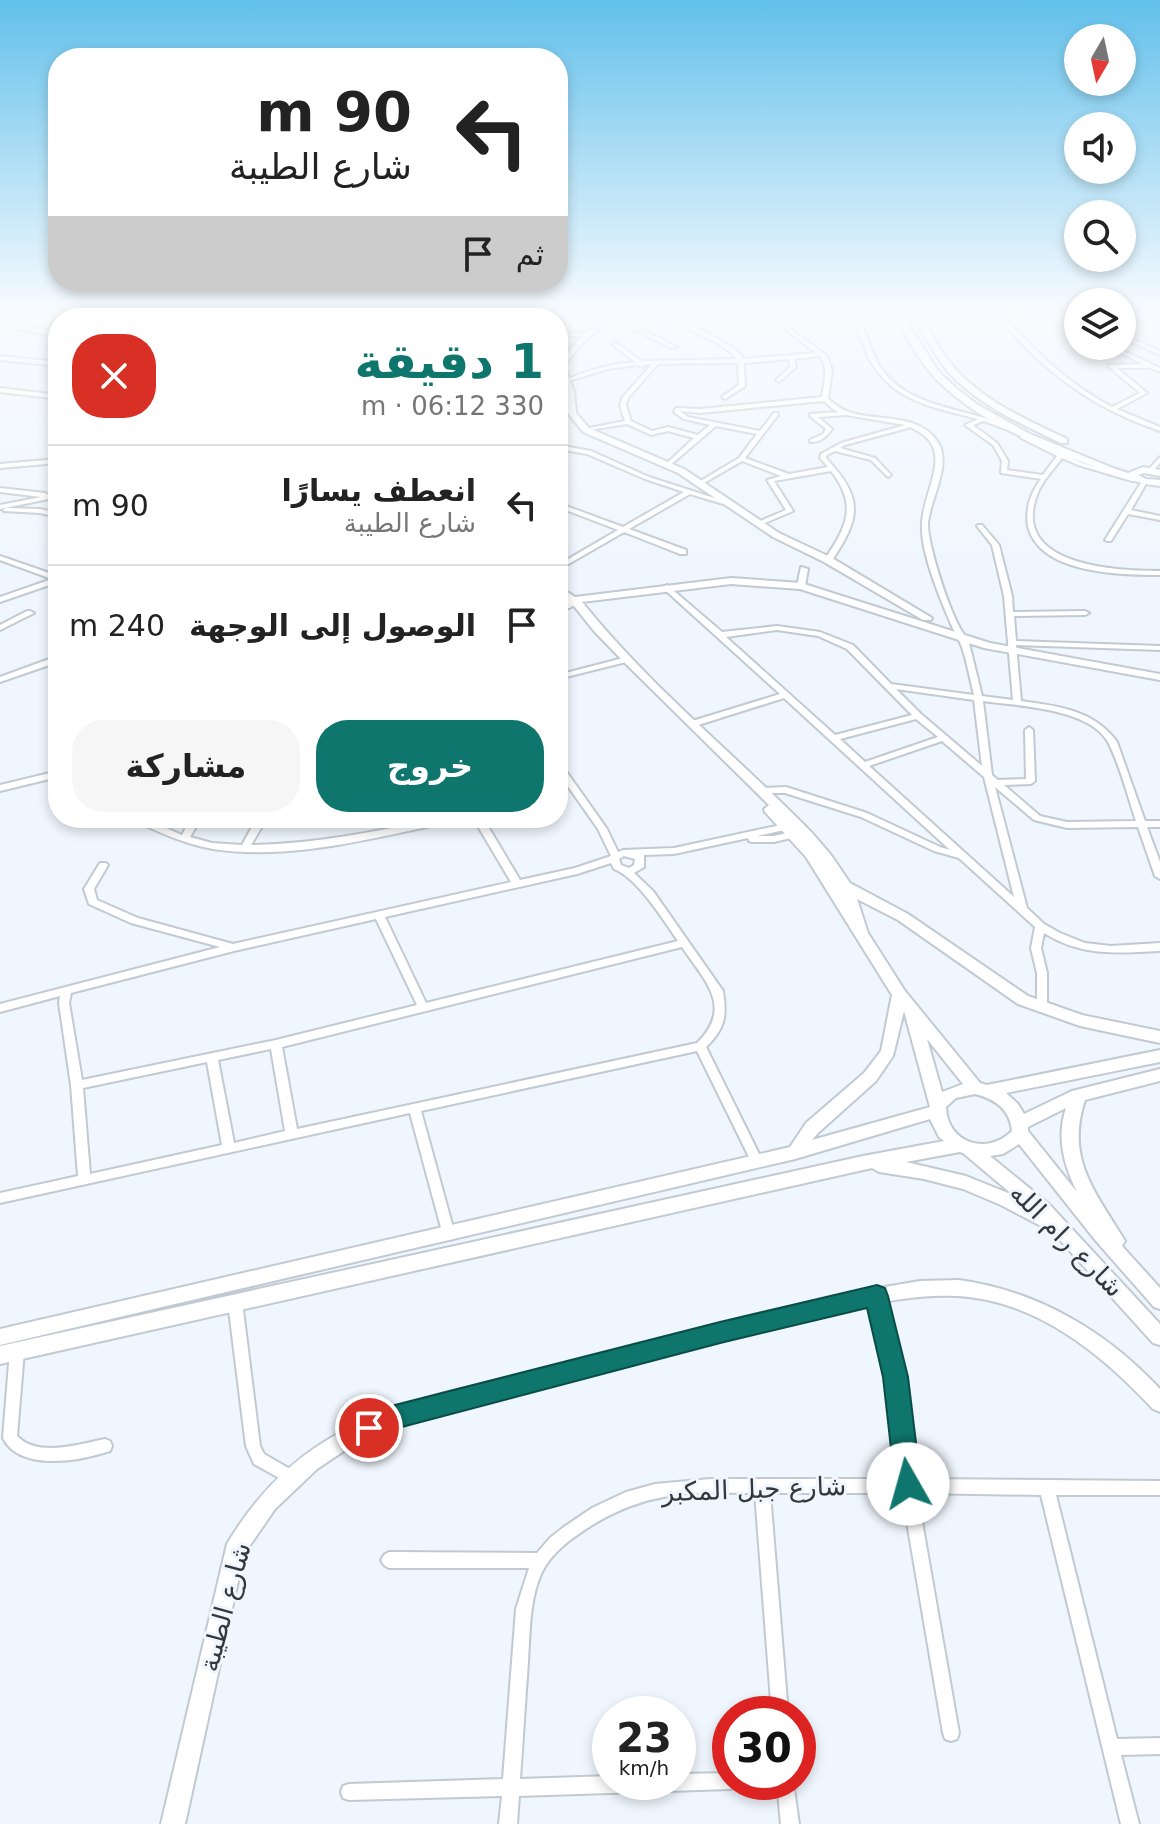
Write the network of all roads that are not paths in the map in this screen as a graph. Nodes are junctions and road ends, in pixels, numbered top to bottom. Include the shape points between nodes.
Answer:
1 (569, 395) edge
2 (628, 395) edge
3 (728, 395) edge
4 (826, 395) edge
5 (908, 395) edge
6 (960, 395) edge
7 (984, 395) edge
8 (1086, 395) edge
9 (1140, 395) edge
10 (725, 397) dead end
11 (825, 399) junction
12 (1111, 410) junction
13 (776, 414) dead end
14 (854, 414) junction
15 (989, 417) junction
16 (628, 422) junction
17 (713, 425) junction
18 (912, 426) junction
19 (1160, 429) edge
20 (586, 430) junction
21 (761, 433) junction
22 (697, 437) junction
23 (812, 441) dead end
24 (568, 449) edge
25 (834, 449) junction
26 (1060, 456) junction
27 (741, 459) junction
28 (1160, 459) edge
29 (48, 462) edge
30 (668, 465) junction
31 (0, 466) edge
32 (834, 468) junction
33 (1151, 471) edge
34 (888, 475) dead end
35 (789, 476) junction
36 (1042, 477) junction
37 (702, 482) junction
38 (1148, 482) edge
39 (0, 490) edge
40 (688, 492) junction
41 (48, 494) edge
42 (48, 497) edge
43 (730, 504) junction
44 (0, 509) edge
45 (568, 509) edge
46 (1126, 511) junction
47 (48, 513) edge
48 (1160, 518) edge
49 (760, 523) junction
50 (980, 526) dead end
51 (624, 529) junction
52 (1109, 540) dead end
53 (683, 552) dead end
54 (0, 558) edge
55 (828, 560) junction
56 (568, 562) edge
57 (804, 569) dead end
58 (1160, 573) edge
59 (48, 575) edge
60 (48, 583) edge
61 (801, 586) junction
62 (667, 587) junction
63 (0, 600) edge
64 (568, 601) edge
65 (30, 613) dead end
66 (1085, 613) dead end
67 (1011, 614) junction
68 (908, 615) junction
69 (0, 628) edge
70 (1133, 633) dead end
71 (720, 635) junction
72 (961, 637) junction
73 (1142, 647) junction
74 (1014, 648) junction
75 (1160, 648) edge
76 (627, 659) junction
77 (48, 663) edge
78 (568, 674) edge
79 (1160, 677) edge
80 (0, 680) edge
81 (891, 686) junction
82 (937, 690) junction
83 (786, 695) junction
84 (978, 696) junction
85 (906, 701) junction
86 (1017, 701) junction
87 (918, 716) junction
88 (692, 724) junction
89 (1029, 730) dead end
90 (834, 738) junction
91 (944, 738) junction
92 (864, 765) junction
93 (48, 776) edge
94 (747, 778) junction
95 (568, 780) edge
96 (992, 780) junction
97 (0, 788) edge
98 (764, 791) junction
99 (1160, 824) edge
100 (1141, 825) junction
101 (159, 828) edge
102 (190, 828) edge
103 (256, 828) edge
104 (408, 828) edge
105 (484, 828) edge
106 (602, 829) junction
107 (796, 829) junction
108 (184, 839) junction
109 (245, 848) junction
110 (674, 851) junction
111 (629, 852) junction
112 (961, 856) junction
113 (615, 857) junction
114 (103, 865) dead end
115 (641, 865) junction
116 (622, 870) junction
117 (577, 871) junction
118 (1160, 876) edge
119 (517, 884) junction
120 (844, 886) junction
121 (650, 893) junction
122 (1022, 910) junction
123 (380, 917) junction
124 (1040, 926) junction
125 (861, 932) junction
126 (686, 943) junction
127 (234, 947) junction
128 (1160, 947) edge
129 (66, 991) junction
130 (900, 995) junction
131 (423, 1007) junction
132 (1042, 1007) junction
133 (0, 1008) edge
134 (911, 1010) junction
135 (1160, 1037) edge
136 (276, 1044) junction
137 (700, 1046) junction
138 (1160, 1056) edge
139 (212, 1058) junction
140 (1160, 1075) edge
141 (77, 1085) junction
142 (982, 1089) junction
143 (1078, 1095) junction
144 (938, 1108) junction
145 (415, 1109) junction
146 (1020, 1128) junction
147 (292, 1135) junction
148 (964, 1147) junction
149 (229, 1149) junction
150 (795, 1152) junction
151 (756, 1160) junction
152 (863, 1163) junction
153 (84, 1180) junction
154 (0, 1198) edge
155 (1066, 1233) junction
156 (449, 1235) junction
157 (1134, 1273) junction
158 (877, 1296) junction
159 (1160, 1301) edge
160 (235, 1302) junction
161 (0, 1337) edge
162 (1160, 1337) edge
163 (8, 1353) edge
164 (1160, 1403) edge
165 (105, 1446) dead end
166 (290, 1477) junction
167 (908, 1484) junction
168 (762, 1487) junction
169 (1160, 1488) edge
170 (1047, 1490) junction
171 (389, 1560) dead end
172 (540, 1561) junction
173 (779, 1696) edge
174 (951, 1733) dead end
175 (1160, 1746) edge
176 (1111, 1747) junction
177 (712, 1782) edge
178 (510, 1788) junction
179 (349, 1792) dead end
180 (787, 1800) edge
181 (173, 1824) edge
182 (508, 1824) edge
183 (790, 1824) edge
184 (1130, 1824) edge

1 - 20 street via 573,420
2 - 16 street via 623,405
3 - 10 street
4 - 11 street
5 - 15 street
6 - 15 street
7 - 33 street via 1070,444 1116,464
8 - 12 street
9 - 12 street
11 - 14 street
11 - 17 street via 678,409 681,416
12 - 19 street
13 - 21 street
14 - 18 street
14 - 23 street via 812,415 829,431
15 - 26 street
15 - 36 street via 968,425 995,444 1005,461 1003,472
15 - 38 street
16 - 20 street
16 - 22 street via 651,433 664,429
17 - 21 street
17 - 22 street
18 - 25 street
18 - 72 street via 930,436 939,450 925,531
20 - 30 street
21 - 27 street
22 - 30 street
24 - 40 street
25 - 32 street via 823,458
25 - 34 street via 873,459
26 - 36 street
26 - 38 street
27 - 35 street
27 - 37 street
28 - 33 street
29 - 31 street
30 - 37 street
32 - 35 street
32 - 55 street via 849,489 852,512 849,530
33 - 38 street via 1133,472
35 - 49 street via 769,482 790,511
36 - 58 street via 1028,519 1048,550 1094,571
37 - 43 street
38 - 46 street
39 - 41 street
40 - 43 street
40 - 51 street
42 - 44 street
43 - 49 street
44 - 47 street
45 - 51 street
46 - 48 street
46 - 52 street
49 - 55 street
50 - 67 street via 995,545
51 - 53 street
51 - 56 street
54 - 59 street
55 - 68 street via 900,602
57 - 61 street
60 - 63 street
61 - 62 street via 731,581
61 - 68 street
62 - 64 street
62 - 71 street
64 - 76 street
65 - 69 street
66 - 67 street
67 - 74 street
68 - 72 street
70 - 73 street
71 - 81 street via 777,628 820,634 850,647
71 - 83 street
72 - 74 street
72 - 84 street
73 - 74 street
73 - 75 street
74 - 79 street
74 - 86 street
76 - 78 street
76 - 88 street
77 - 80 street
81 - 82 street
81 - 85 street
82 - 84 street
82 - 85 street
83 - 88 street
83 - 90 street
84 - 86 street
84 - 96 street
85 - 87 street
86 - 100 street via 1069,712 1110,738
87 - 90 street
87 - 91 street
88 - 94 street
89 - 96 street via 1031,781
90 - 92 street
91 - 92 street
91 - 96 street
92 - 112 street
93 - 97 street
94 - 98 street
94 - 107 street
95 - 106 street
96 - 100 street via 1031,816 1046,821
96 - 122 street
98 - 107 street
98 - 112 street via 786,790 864,815
99 - 100 street
100 - 118 street
101 - 108 street
102 - 108 street
103 - 109 street
104 - 109 street via 304,846
105 - 119 street
106 - 111 street
106 - 113 street
107 - 110 street via 774,839
107 - 120 street
107 - 125 street
108 - 109 street
110 - 111 street
110 - 115 street
111 - 113 street
111 - 115 street via 640,857
112 - 122 street
113 - 116 street via 614,864
113 - 117 street
114 - 127 street via 89,889 93,902 135,921
115 - 116 street
115 - 121 street
116 - 117 street
116 - 121 street
117 - 119 street
119 - 123 street
120 - 125 street
120 - 132 street via 903,917 1023,1000
121 - 126 street
122 - 124 street
123 - 127 street
123 - 131 street
124 - 128 street via 1085,948
124 - 132 street via 1036,948
125 - 130 street
126 - 131 street
126 - 137 street via 720,1001 717,1030
127 - 129 street
129 - 133 street
129 - 141 street
130 - 134 street
130 - 150 street via 888,1052
131 - 136 street
132 - 135 street
134 - 142 street
134 - 144 street
136 - 139 street
136 - 147 street
137 - 145 street
137 - 151 street
138 - 142 street
139 - 141 street
139 - 149 street
140 - 143 street
141 - 153 street
142 - 144 street via 951,1093
142 - 146 street via 1011,1106
143 - 146 street
143 - 157 street via 1068,1124 1068,1154
144 - 148 street via 944,1130
144 - 150 street
145 - 147 street
145 - 156 street
146 - 148 street via 1015,1141 999,1150
146 - 157 street, شارع رام الله
147 - 149 street
148 - 152 street
148 - 155 street, شارع رام الله
149 - 153 street
150 - 151 street
151 - 156 street
152 - 155 street via 914,1168 989,1190
152 - 160 street
153 - 154 street
155 - 162 street, شارع رام الله
156 - 161 street
157 - 159 street, شارع رام الله
158 - 164 street, شارع الطيبة via 914,1288 962,1288 1005,1298 1091,1338
158 - 166 street, شارع الطيبة via 395,1417 342,1440
158 - 167 street via 895,1377
160 - 163 street
160 - 166 street via 253,1446 259,1459
163 - 165 street via 10,1438 16,1447 31,1454
166 - 181 street, شارع الطيبة via 250,1521 234,1551
167 - 168 street, شارع جبل المكبر
167 - 170 street, شارع جبل المكبر
167 - 174 street
168 - 172 street, شارع جبل المكبر via 665,1488 636,1496 580,1524
168 - 173 street
169 - 170 street, شارع جبل المكبر
170 - 176 street
171 - 172 street
172 - 178 street, شارع جبل المكبر via 524,1609
175 - 176 street
176 - 184 street
177 - 178 street
178 - 179 street
178 - 182 street, شارع جبل المكبر
180 - 183 street

